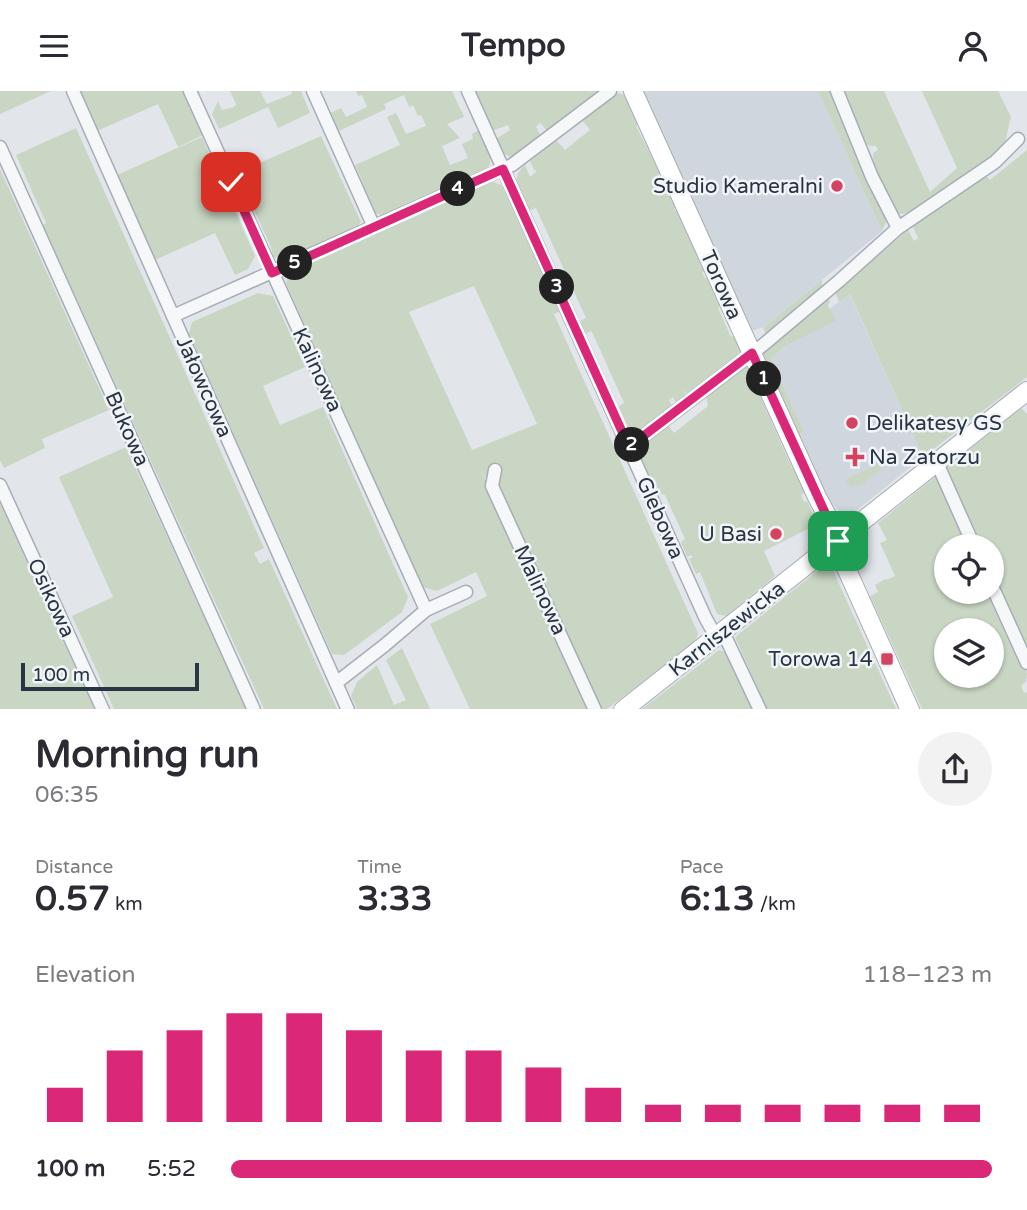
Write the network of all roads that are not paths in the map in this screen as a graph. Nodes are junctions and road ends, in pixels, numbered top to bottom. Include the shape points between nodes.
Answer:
1 (73, 91) edge
2 (190, 91) edge
3 (313, 91) edge
4 (468, 91) edge
5 (610, 91) edge
6 (634, 91) edge
7 (836, 91) edge
8 (1018, 139) dead end
9 (0, 147) edge
10 (503, 169) junction
11 (374, 227) junction
12 (898, 228) junction
13 (272, 273) junction
14 (173, 316) junction
15 (752, 353) junction
16 (1025, 398) edge
17 (629, 447) junction
18 (937, 463) junction
19 (495, 470) dead end
20 (0, 485) edge
21 (969, 534) edge
22 (838, 541) junction
23 (466, 592) dead end
24 (1000, 604) edge
25 (426, 610) junction
26 (719, 634) junction
27 (1027, 663) edge
28 (336, 683) junction
29 (103, 709) edge
30 (254, 709) edge
31 (348, 709) edge
32 (596, 709) edge
33 (623, 709) edge
34 (760, 709) edge
35 (910, 709) edge

1 - 14 street, Jałowcowa
2 - 13 street, Kalinowa
3 - 11 street
4 - 10 street, Glebowa
5 - 10 street via 522,160
6 - 15 street, Torowa
7 - 12 street
8 - 12 street via 995,162
9 - 30 street, Bukowa
10 - 11 street
10 - 17 street, Glebowa
11 - 13 street
12 - 15 street
13 - 14 street
13 - 25 street, Kalinowa
14 - 28 street, Jałowcowa
15 - 17 street
15 - 22 street, Torowa
16 - 18 street, Karniszewicka
17 - 26 street, Glebowa via 705,617
18 - 21 street
18 - 22 street, Karniszewicka
19 - 32 street, Malinowa via 492,486
20 - 29 street, Osikowa
22 - 26 street, Karniszewicka
22 - 35 street, Torowa via 838,550
23 - 25 street
24 - 27 street
25 - 28 street
26 - 33 street, Karniszewicka
26 - 34 street, Glebowa
28 - 31 street, Jałowcowa

